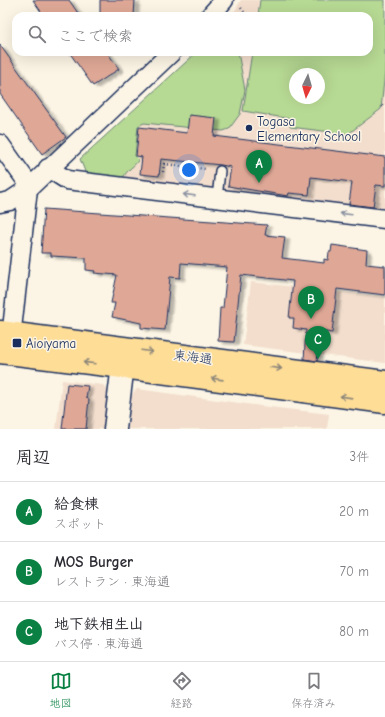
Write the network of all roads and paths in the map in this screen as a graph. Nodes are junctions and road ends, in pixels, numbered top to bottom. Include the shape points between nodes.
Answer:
1 (224, 0) edge
2 (214, 12) edge
3 (168, 56) edge
4 (0, 144) edge
5 (48, 168) junction
6 (160, 168) dead end
7 (164, 169) junction
8 (220, 171) joint
9 (168, 175) dead end
10 (29, 188) junction
11 (217, 198) junction
12 (0, 203) edge
13 (385, 219) edge
14 (5, 343) edge
15 (124, 357) junction
16 (385, 382) edge
17 (385, 402) edge
18 (115, 429) edge

1 - 2 street
3 - 5 street
4 - 10 street
5 - 10 street
11 -> 5 street via 67,180
6 - 7 path
7 - 8 path via 164,164
7 - 9 path via 163,175
8 - 11 lane
10 - 12 street via 10,201
10 - 14 street
13 -> 11 street
14 - 15 main road, 東海通
15 -> 16 main road, 東海通
17 -> 15 main road, 東海通
15 - 18 street

